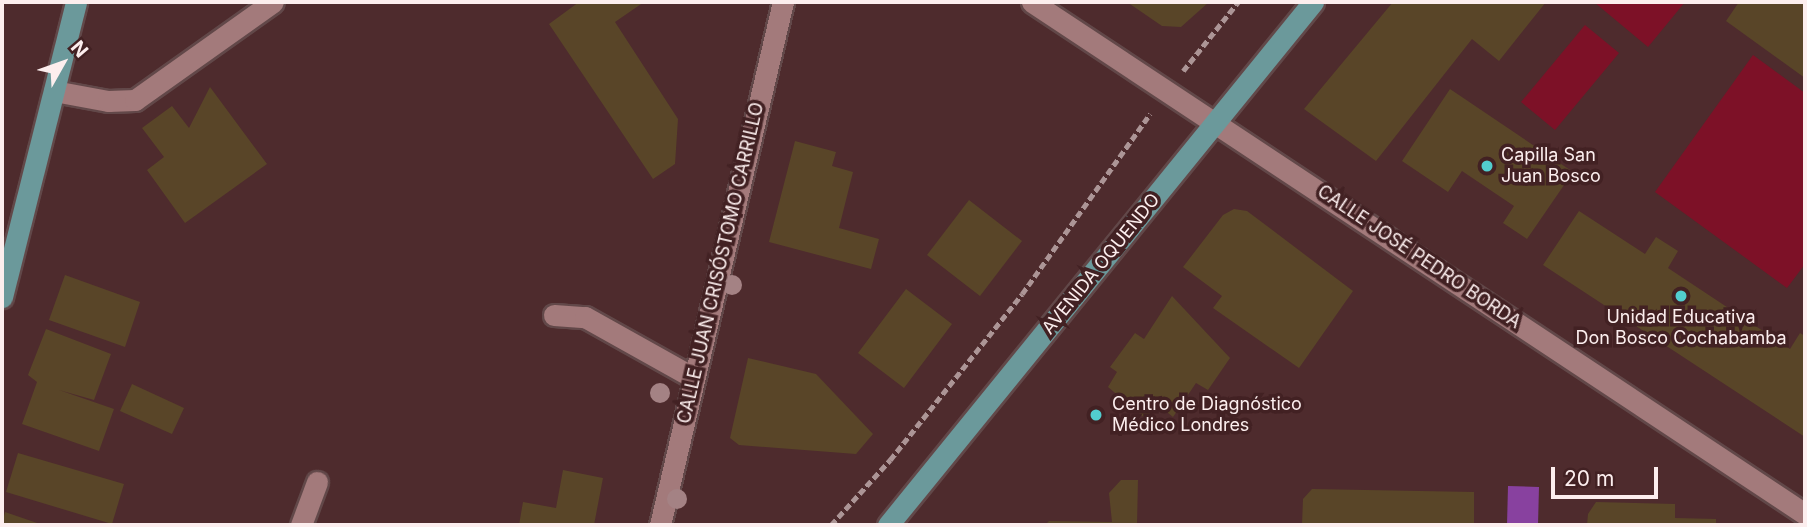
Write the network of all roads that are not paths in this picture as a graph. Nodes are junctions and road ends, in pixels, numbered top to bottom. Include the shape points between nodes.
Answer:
1 (76, 2) edge
2 (273, 2) edge
3 (783, 2) edge
4 (1032, 2) edge
5 (1313, 2) edge
6 (54, 91) junction
7 (1217, 122) junction
8 (2, 297) edge
9 (554, 315) dead end
10 (694, 378) junction
11 (317, 482) dead end
12 (1805, 514) edge
13 (301, 525) edge
14 (660, 525) edge
15 (888, 525) edge

1 - 6 main road
2 - 6 street via 135,100 108,101
3 - 10 street, CALLE JUAN CRISÓSTOMO CARRILLO
4 - 7 street, CALLE JOSÉ PEDRO BORDA
5 - 7 main road, AVENIDA OQUENDO
6 - 8 main road
7 - 12 street, CALLE JOSÉ PEDRO BORDA
7 - 15 main road, AVENIDA OQUENDO
9 - 10 street via 585,317
10 - 14 street, CALLE JUAN CRISÓSTOMO CARRILLO
11 - 13 street

